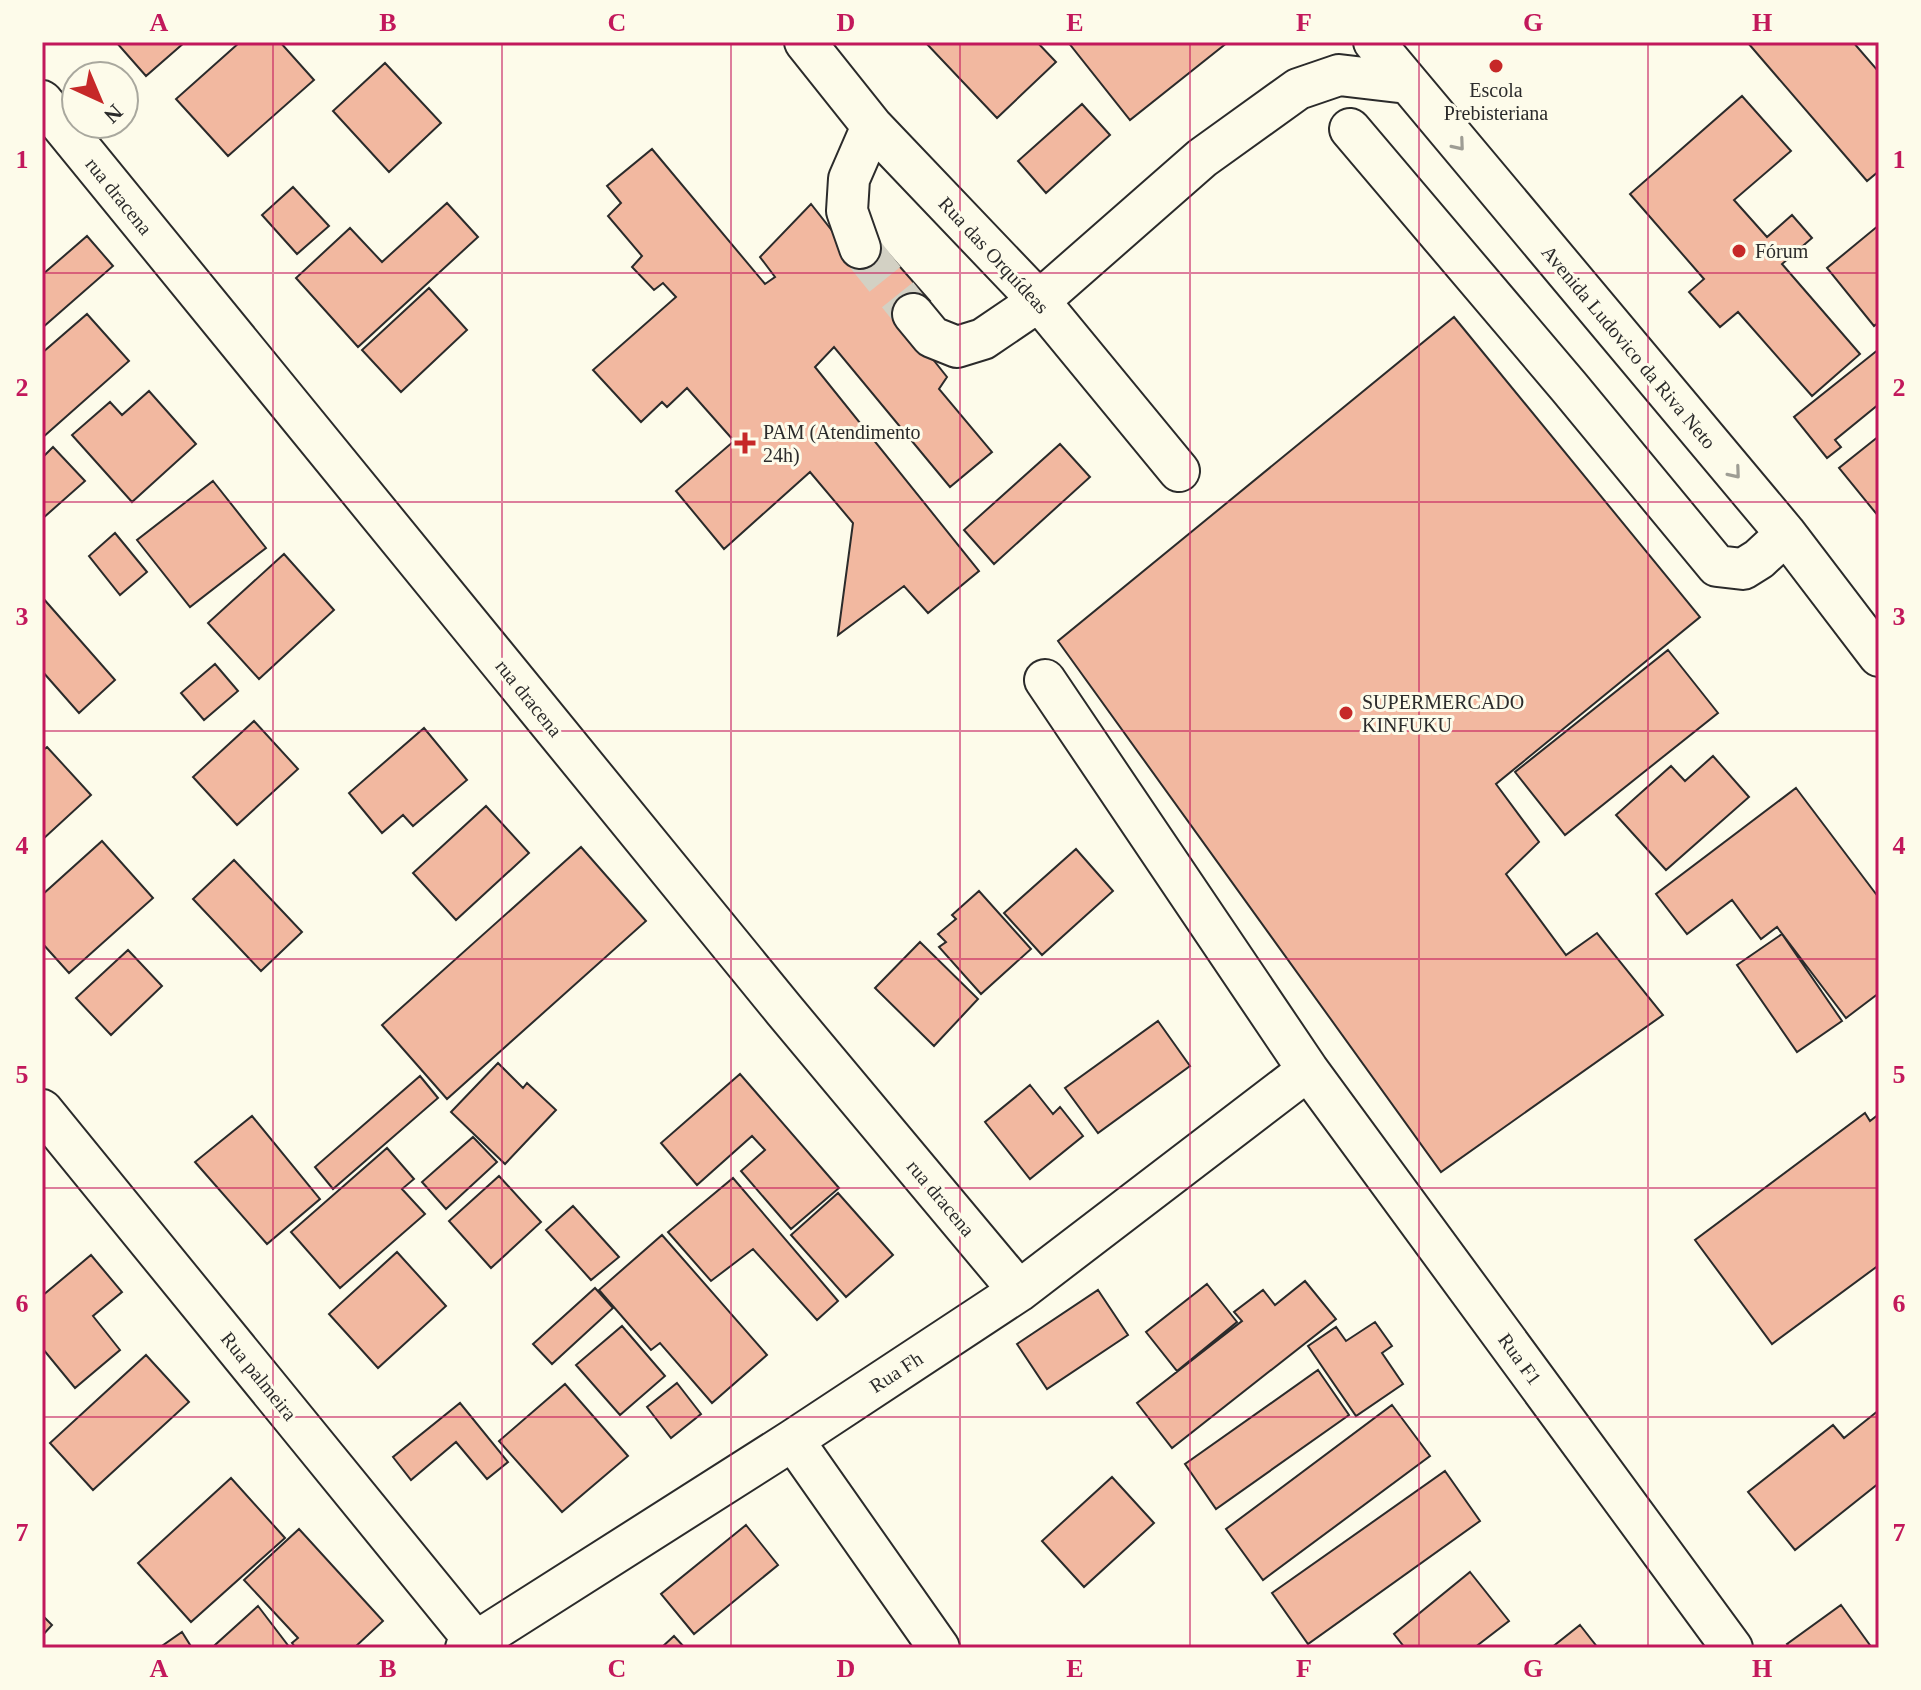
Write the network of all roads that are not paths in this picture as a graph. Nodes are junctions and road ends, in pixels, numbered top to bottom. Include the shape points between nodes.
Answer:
1 (805, 42) edge
2 (1374, 42) edge
3 (1407, 83) junction
4 (42, 101) edge
5 (872, 126) junction
6 (1350, 129) dead end
7 (860, 248) tunnel mouth
8 (1039, 301) junction
9 (913, 314) tunnel mouth
10 (1179, 471) dead end
11 (1786, 534) junction
12 (1879, 656) edge
13 (1045, 680) dead end
14 (1308, 1070) junction
15 (42, 1110) edge
16 (1019, 1291) junction
17 (793, 1440) junction
18 (471, 1645) edge
19 (939, 1648) edge
20 (1732, 1648) edge

1 - 5 street, Rua das Orquídeas
2 - 3 street, Avenida Ludovico da Riva Neto
3 - 8 street via 1339,75 1298,89 1202,158
3 -> 11 street, Avenida Ludovico da Riva Neto
4 - 16 street, rua dracena
5 - 7 street via 849,179 847,211
5 - 8 street, Rua das Orquídeas
6 - 11 street via 1717,566 1743,569
8 - 9 street via 983,339 957,347 932,337
8 - 10 street, Rua das Orquídeas
11 - 12 street, Avenida Ludovico da Riva Neto
13 - 14 street, Rua F1
14 - 16 street, Rua Fh
14 - 20 street, Rua F1
15 - 18 street, Rua palmeira
16 - 17 street, Rua Fh
17 - 18 street, Rua Fh
17 - 19 street

